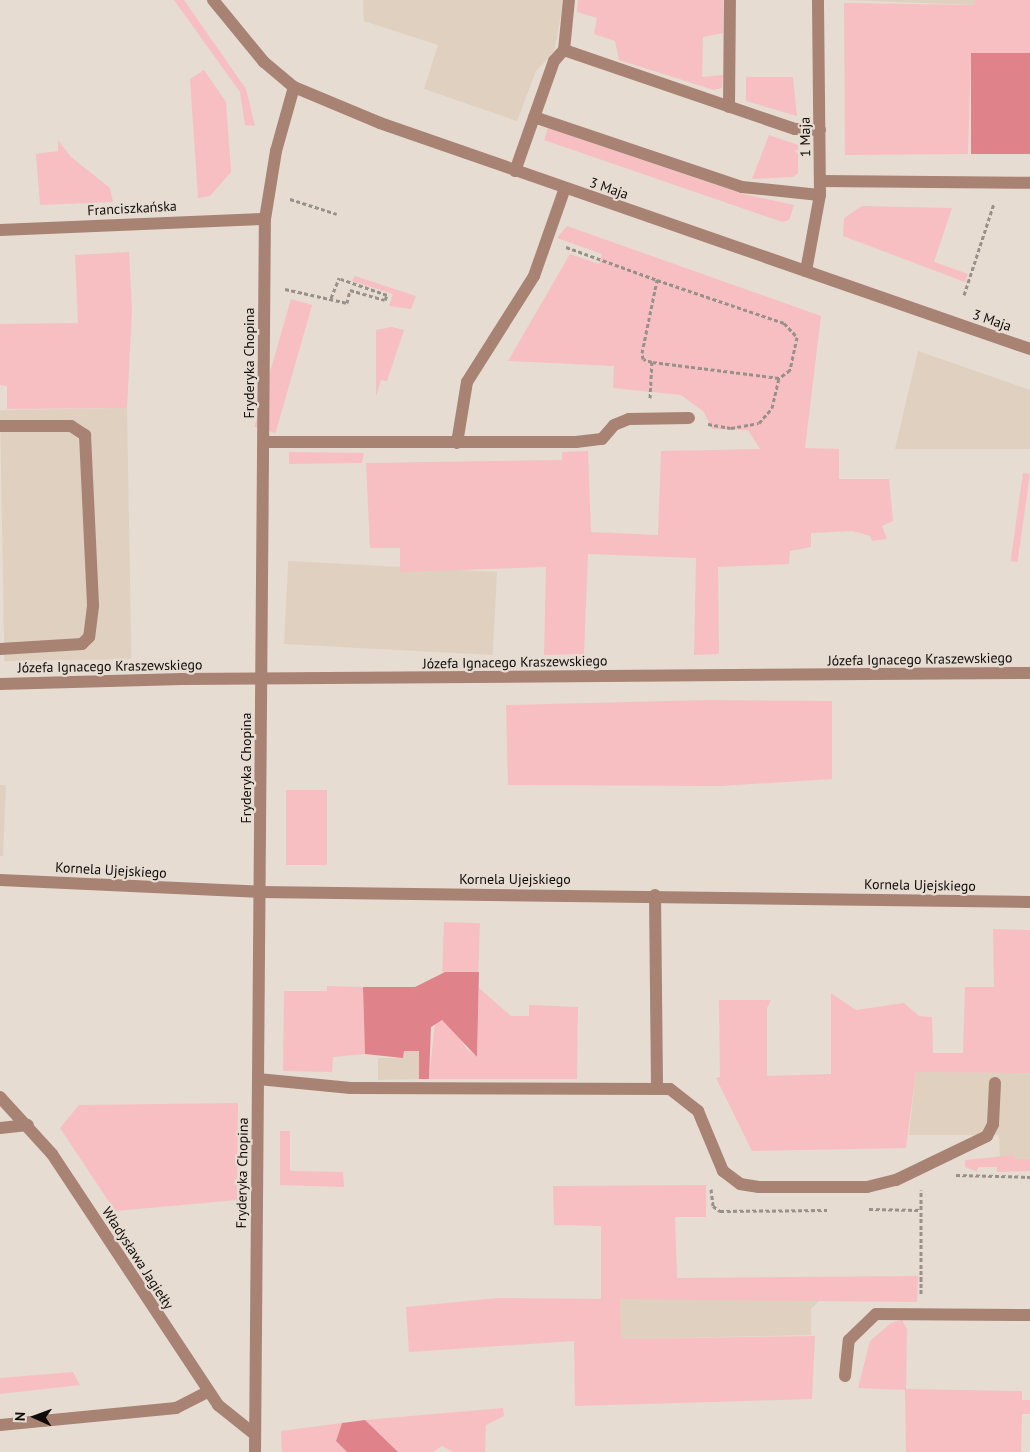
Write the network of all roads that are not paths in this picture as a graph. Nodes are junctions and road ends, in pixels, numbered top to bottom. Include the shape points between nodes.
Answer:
1 (213, 0) edge
2 (570, 0) edge
3 (730, 0) edge
4 (818, 0) edge
5 (564, 50) junction
6 (294, 87) junction
7 (729, 107) junction
8 (534, 117) junction
9 (820, 130) junction
10 (515, 171) junction
11 (820, 181) junction
12 (1030, 182) edge
13 (565, 188) junction
14 (820, 195) junction
15 (265, 219) junction
16 (0, 230) edge
17 (806, 271) junction
18 (1030, 349) edge
19 (688, 418) road end
20 (0, 426) edge
21 (264, 442) junction
22 (457, 442) junction
23 (0, 649) edge
24 (1030, 673) edge
25 (261, 680) junction
26 (0, 684) edge
27 (0, 880) edge
28 (260, 892) junction
29 (655, 895) junction
30 (1030, 902) edge
31 (258, 1079) junction
32 (995, 1083) dead end
33 (657, 1088) junction
34 (0, 1097) edge
35 (28, 1125) junction
36 (0, 1128) edge
37 (1030, 1315) edge
38 (845, 1376) dead end
39 (208, 1392) junction
40 (0, 1425) edge
41 (253, 1433) junction
42 (255, 1452) edge

1 - 6 street, 3 Maja via 258,56
2 - 5 street
3 - 7 street
4 - 9 street, 1 Maja
5 - 7 street
5 - 8 street via 554,61
6 - 10 street, 3 Maja
6 - 15 street, Fryderyka Chopina via 276,151
7 - 9 street via 795,129
8 - 10 street
8 - 14 street via 742,187
9 - 11 street, 1 Maja
10 - 13 street, 3 Maja
11 - 12 street
11 - 14 street, 1 Maja
13 - 17 street, 3 Maja
13 - 22 street via 548,240 525,291 468,382
14 - 17 street, 1 Maja
15 - 16 street, Franciszkańska
15 - 21 street, Fryderyka Chopina
17 - 18 street, 3 Maja
19 - 22 street via 622,421 607,436 594,441
20 - 23 street via 71,426 85,435 93,606 89,637 82,644
21 - 22 street
21 - 25 street, Fryderyka Chopina
24 - 25 street, Józefa Ignacego Kraszewskiego
25 - 26 street, Józefa Ignacego Kraszewskiego
25 - 28 street, Fryderyka Chopina
27 - 28 street, Kornela Ujejskiego
28 - 29 street, Kornela Ujejskiego
28 - 31 street, Fryderyka Chopina
29 - 30 street, Kornela Ujejskiego
29 - 33 street
31 - 33 street via 371,1088
31 - 41 street, Fryderyka Chopina
32 - 33 street via 993,1124 987,1136 889,1183 867,1187 740,1184 720,1165 698,1111 679,1092
34 - 35 street, Władysława Jagiełły
35 - 36 street
35 - 39 street, Władysława Jagiełły via 52,1154
37 - 38 street via 883,1313 865,1320 847,1345
39 - 40 street via 176,1408
39 - 41 street, Władysława Jagiełły via 235,1423
41 - 42 street, Fryderyka Chopina

